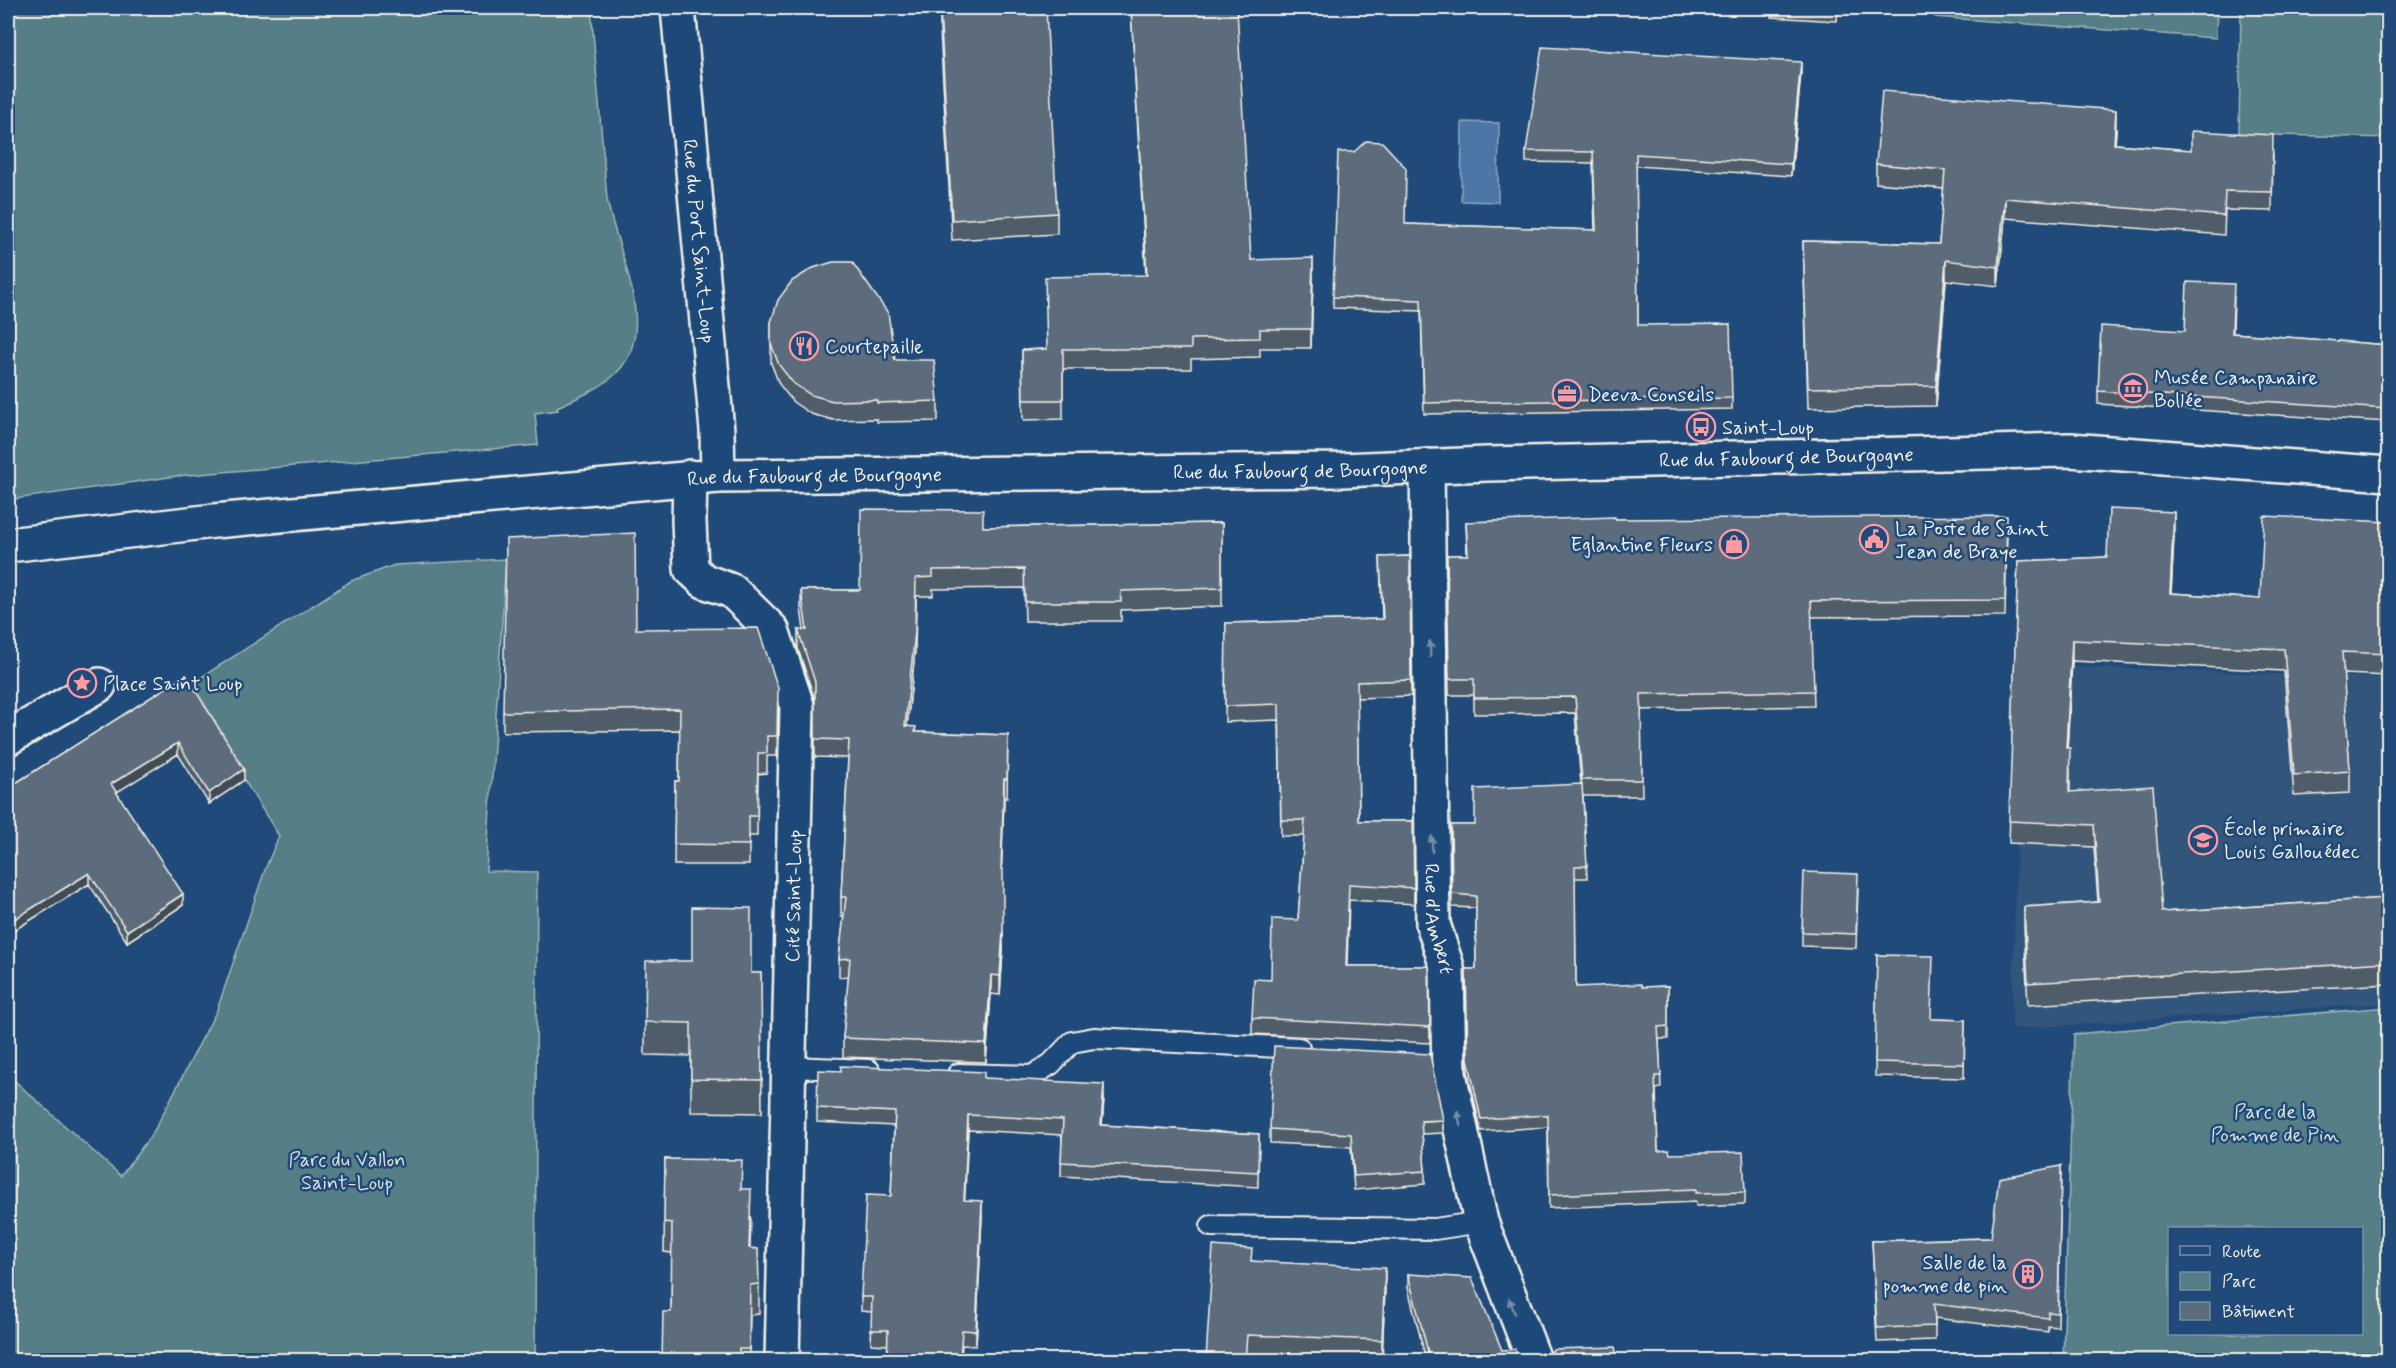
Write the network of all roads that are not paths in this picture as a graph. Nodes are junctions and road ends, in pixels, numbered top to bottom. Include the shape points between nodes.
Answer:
1 (678, 8) edge
2 (1427, 466) junction
3 (2388, 474) edge
4 (704, 476) junction
5 (8, 545) edge
6 (99, 685) dead end
7 (8, 738) edge
8 (1318, 1050) edge
9 (789, 1067) junction
10 (893, 1071) edge
11 (939, 1073) edge
12 (1481, 1222) junction
13 (1211, 1226) dead end
14 (782, 1360) edge
15 (1534, 1360) edge

1 - 4 street, Rue du Port Saint-Loup via 717,430
2 - 3 street, Rue du Faubourg de Bourgogne via 2070,450
2 - 4 street, Rue du Faubourg de Bourgogne
12 -> 2 street, Rue d'Ambert via 1449,1074 1436,1056 1447,967 1433,924
4 - 5 street, Rue du Faubourg de Bourgogne via 214,521
4 - 9 street, Cité Saint-Loup via 689,521 691,569 704,581 732,591 772,630 797,706
6 - 7 street
8 - 11 lane via 1094,1038 1072,1042 1051,1064 1032,1076
9 - 10 lane
9 - 14 street, Cité Saint-Loup
12 - 13 lane via 1435,1229
15 -> 12 street, Rue d'Ambert

